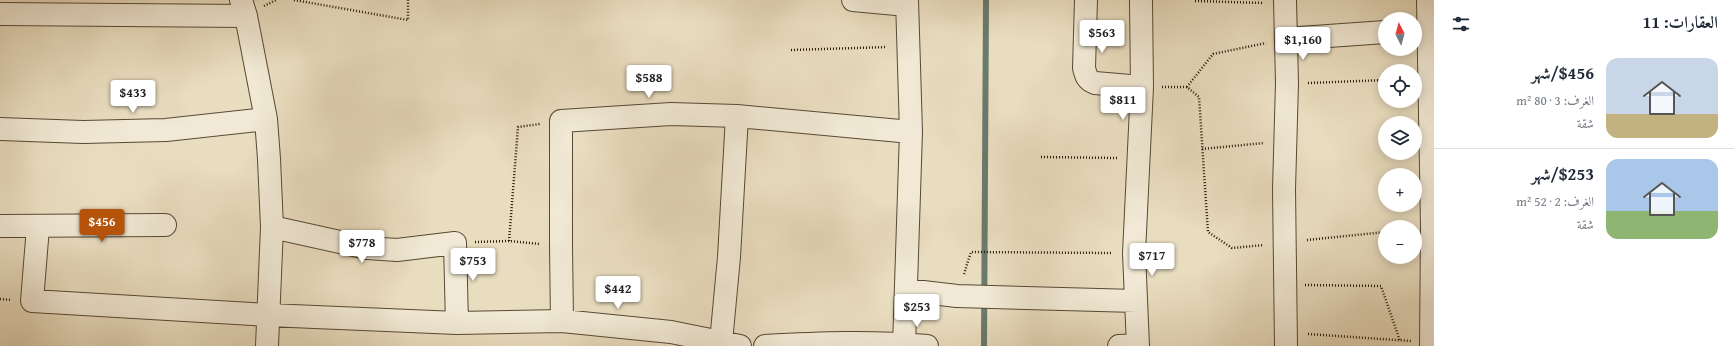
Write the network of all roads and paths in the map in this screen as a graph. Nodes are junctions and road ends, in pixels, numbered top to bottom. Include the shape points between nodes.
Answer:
1 (294, 0) edge
2 (408, 0) edge
3 (853, 0) edge
4 (1086, 0) edge
5 (1141, 0) edge
6 (1428, 0) edge
7 (1195, 1) dead end
8 (907, 2) edge
9 (1285, 2) edge
10 (244, 8) edge
11 (0, 14) edge
12 (1422, 26) edge
13 (1378, 32) edge
14 (1286, 39) junction
15 (908, 47) junction
16 (1422, 49) edge
17 (791, 50) dead end
18 (1378, 80) edge
19 (1287, 83) junction
20 (1142, 87) junction
21 (737, 116) junction
22 (266, 119) junction
23 (561, 121) junction
24 (0, 129) edge
25 (911, 132) junction
26 (1286, 142) junction
27 (1202, 149) junction
28 (1042, 157) dead end
29 (1138, 158) junction
30 (165, 224) dead end
31 (0, 226) edge
32 (38, 227) junction
33 (272, 227) junction
34 (1378, 233) edge
35 (509, 241) junction
36 (1285, 242) junction
37 (455, 243) junction
38 (560, 246) junction
39 (1134, 253) junction
40 (1285, 285) junction
41 (906, 290) junction
42 (957, 296) junction
43 (1136, 301) junction
44 (268, 315) junction
45 (562, 321) junction
46 (457, 323) junction
47 (1286, 339) edge
48 (731, 344) edge
49 (904, 345) edge
50 (267, 346) edge
51 (765, 346) edge
52 (927, 346) edge
53 (1132, 346) edge
54 (1431, 346) edge

1 - 2 path via 408,20
3 - 8 street
4 - 20 street via 1084,68 1087,77 1095,82
5 - 20 street
6 - 12 street
7 - 9 path
8 - 15 street
9 - 14 street
10 - 11 street
10 - 22 street
13 - 14 street
14 - 19 street
14 - 27 path via 1213,54 1187,87 1199,97
15 - 17 path
15 - 25 street
16 - 54 street via 1432,243
18 - 19 path
19 - 26 street
20 - 29 street
21 - 23 street via 671,114
21 - 25 street
21 - 48 street via 729,257
22 - 24 street via 166,130 83,132
22 - 33 street
23 - 35 path via 518,127
23 - 38 street
25 - 41 street
26 - 27 path
26 - 36 street
27 - 36 path via 1208,232 1232,248
28 - 29 path
29 - 39 street
30 - 32 street
31 - 32 street
32 - 44 street via 32,301
33 - 37 street via 367,248 397,250
33 - 44 street
34 - 36 path
35 - 37 path
35 - 38 path
36 - 40 street
37 - 46 street
38 - 45 street
39 - 42 path via 971,252
39 - 43 street
40 - 47 street
40 - 47 path via 1381,286 1400,341
41 - 42 street
41 - 49 street
42 - 43 street
43 - 53 street
44 - 46 street
44 - 50 street
45 - 46 street
45 - 48 street via 671,332
49 - 51 street via 822,343
49 - 52 street

